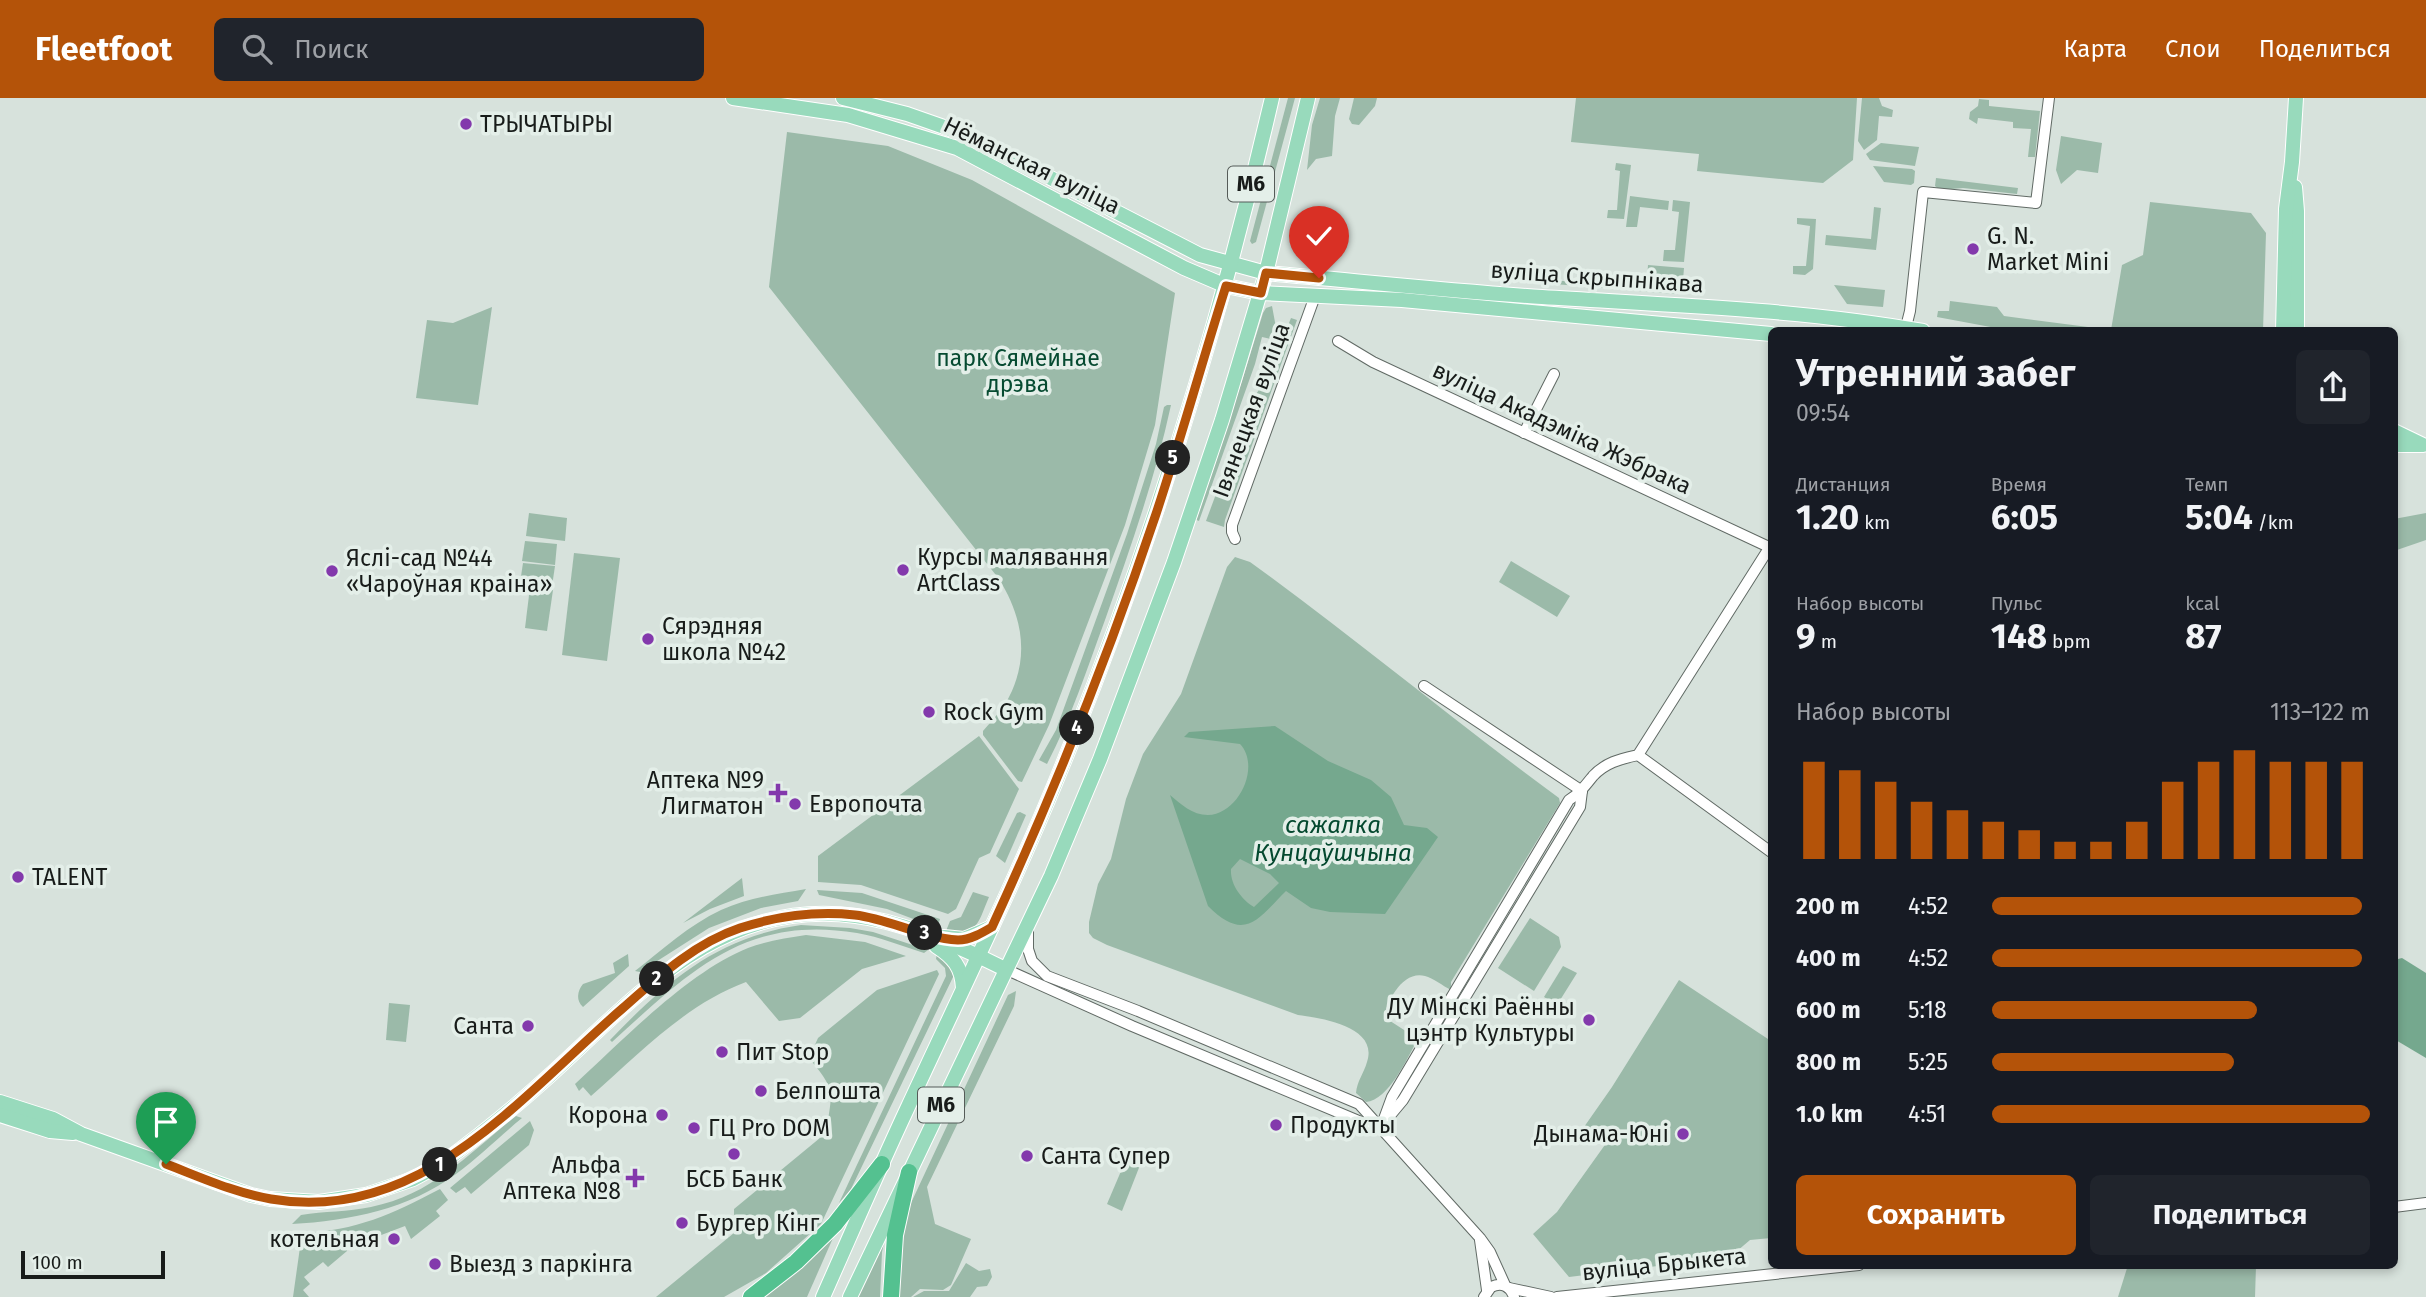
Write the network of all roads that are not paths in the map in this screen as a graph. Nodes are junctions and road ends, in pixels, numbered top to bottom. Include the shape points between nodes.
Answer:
1 (733, 98) edge
2 (844, 98) edge
3 (1272, 98) edge
4 (1308, 98) edge
5 (2049, 98) edge
6 (2296, 98) edge
7 (2292, 162) junction
8 (1231, 265) junction
9 (1266, 273) junction
10 (1226, 286) junction
11 (1261, 293) junction
12 (1315, 296) junction
13 (1887, 327) edge
14 (1906, 327) edge
15 (2283, 327) edge
16 (2297, 327) edge
17 (1768, 334) edge
18 (1338, 341) dead end
19 (1554, 374) dead end
20 (1524, 433) junction
21 (2398, 433) edge
22 (2398, 445) edge
23 (2424, 446) edge
24 (1235, 539) dead end
25 (1768, 546) edge
26 (1768, 552) edge
27 (1424, 686) dead end
28 (1638, 755) junction
29 (1582, 791) junction
30 (1768, 850) edge
31 (1030, 921) junction
32 (992, 927) junction
33 (913, 931) junction
34 (979, 956) junction
35 (1005, 970) junction
36 (963, 989) junction
37 (1138, 1011) junction
38 (1132, 1027) junction
39 (1273, 1068) junction
40 (1267, 1083) junction
41 (0, 1102) edge
42 (0, 1115) edge
43 (1381, 1127) junction
44 (81, 1134) junction
45 (882, 1164) junction
46 (909, 1172) junction
47 (2426, 1203) edge
48 (2398, 1206) edge
49 (1480, 1238) junction
50 (1821, 1269) edge
51 (1509, 1290) edge
52 (1486, 1293) edge
53 (751, 1297) edge
54 (822, 1297) edge
55 (850, 1297) edge
56 (891, 1297) edge
57 (1551, 1297) edge
58 (1557, 1297) edge

1 - 10 main road, Нёманская вуліца via 848,115 957,148
2 - 8 main road, Нёманская вуліца via 967,135 1200,255
3 - 8 main road, М6
4 - 9 main road, М6
5 - 14 street via 2036,203 1923,192
6 - 7 main road
7 - 15 main road
7 - 16 main road via 2297,211
8 - 9 main road, Нёманская вуліца
8 - 10 main road, М6
9 - 11 main road, М6
9 - 13 main road, вуліца Скрыпнікава via 1690,306
10 - 11 main road, Нёманская вуліца
10 - 32 main road, М6 via 1156,514 1118,619 1058,776
11 - 12 main road, вуліца Скрыпнікава
11 - 31 main road, М6 via 1174,562 1066,844
12 - 17 main road, вуліца Скрыпнікава
12 - 24 street, Івянецкая вуліца via 1232,525
18 - 20 street, вуліца Акадэміка Жэбрака
19 - 20 street
20 - 25 street, вуліца Акадэміка Жэбрака
21 - 23 main road
22 - 23 main road
26 - 28 street
27 - 29 street
28 - 29 street via 1606,765
28 - 30 street
29 - 43 street via 1569,800 1392,1097
31 - 35 main road, М6
31 - 37 street via 1028,949 1040,971
32 - 33 main road via 958,940
32 - 34 main road, М6
33 - 34 main road
33 - 36 main road via 951,956 960,968
33 - 44 main road via 856,915 814,914 773,919 722,936 645,989 522,1100 441,1164 366,1195 319,1202 251,1195
34 - 35 main road
34 - 36 main road, М6
35 - 38 street
35 - 46 main road, М6
36 - 45 main road, М6
37 - 38 street
37 - 39 street
38 - 40 street
39 - 40 street
39 - 43 street via 1359,1104
40 - 43 street
41 - 44 main road via 53,1119
42 - 44 main road via 50,1131
43 - 49 street
45 - 53 highway via 835,1224
45 - 54 main road, М6
46 - 55 main road, М6
46 - 56 highway via 895,1235
47 - 48 street
49 - 51 street
49 - 52 street
50 - 58 street, вуліца Брыкета
51 - 52 street via 1495,1285
51 - 57 street, вуліца Брыкета

